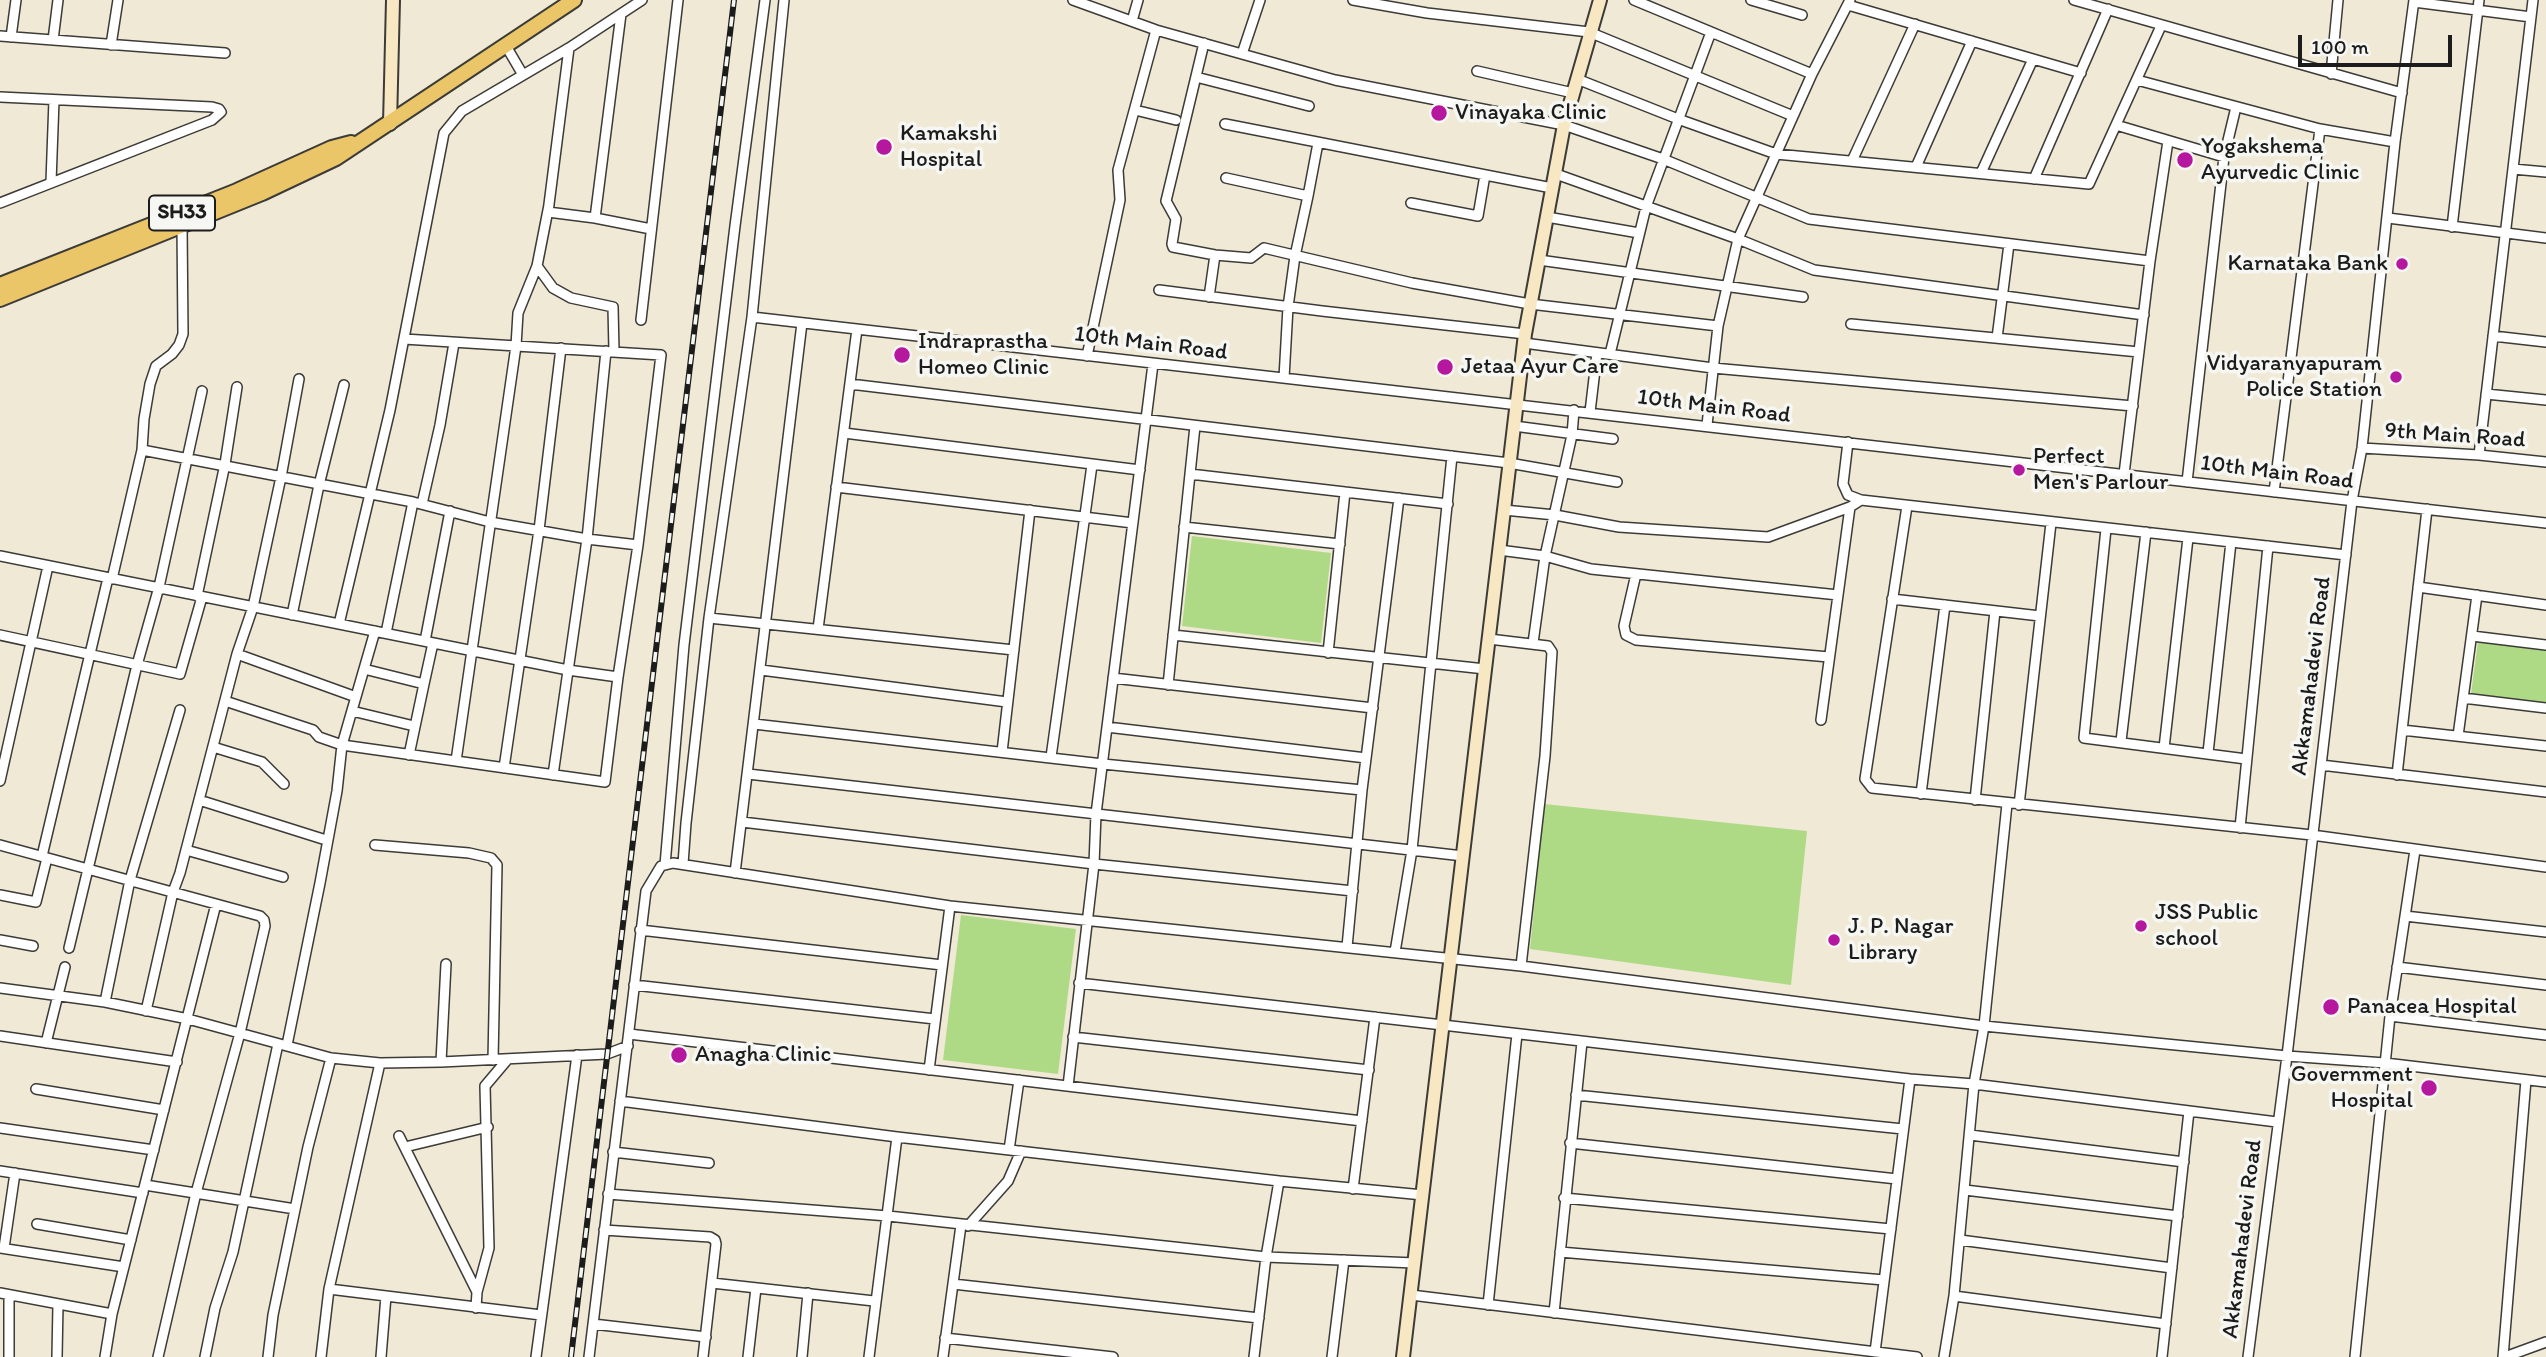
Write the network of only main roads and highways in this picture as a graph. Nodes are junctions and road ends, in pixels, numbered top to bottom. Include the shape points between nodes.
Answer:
1 (574, 0) edge
2 (363, 141) junction
3 (0, 285) edge
4 (0, 299) edge

1 - 2 main road, SH33
2 - 3 main road, SH33 via 332,148 237,191
2 - 4 main road via 262,193

